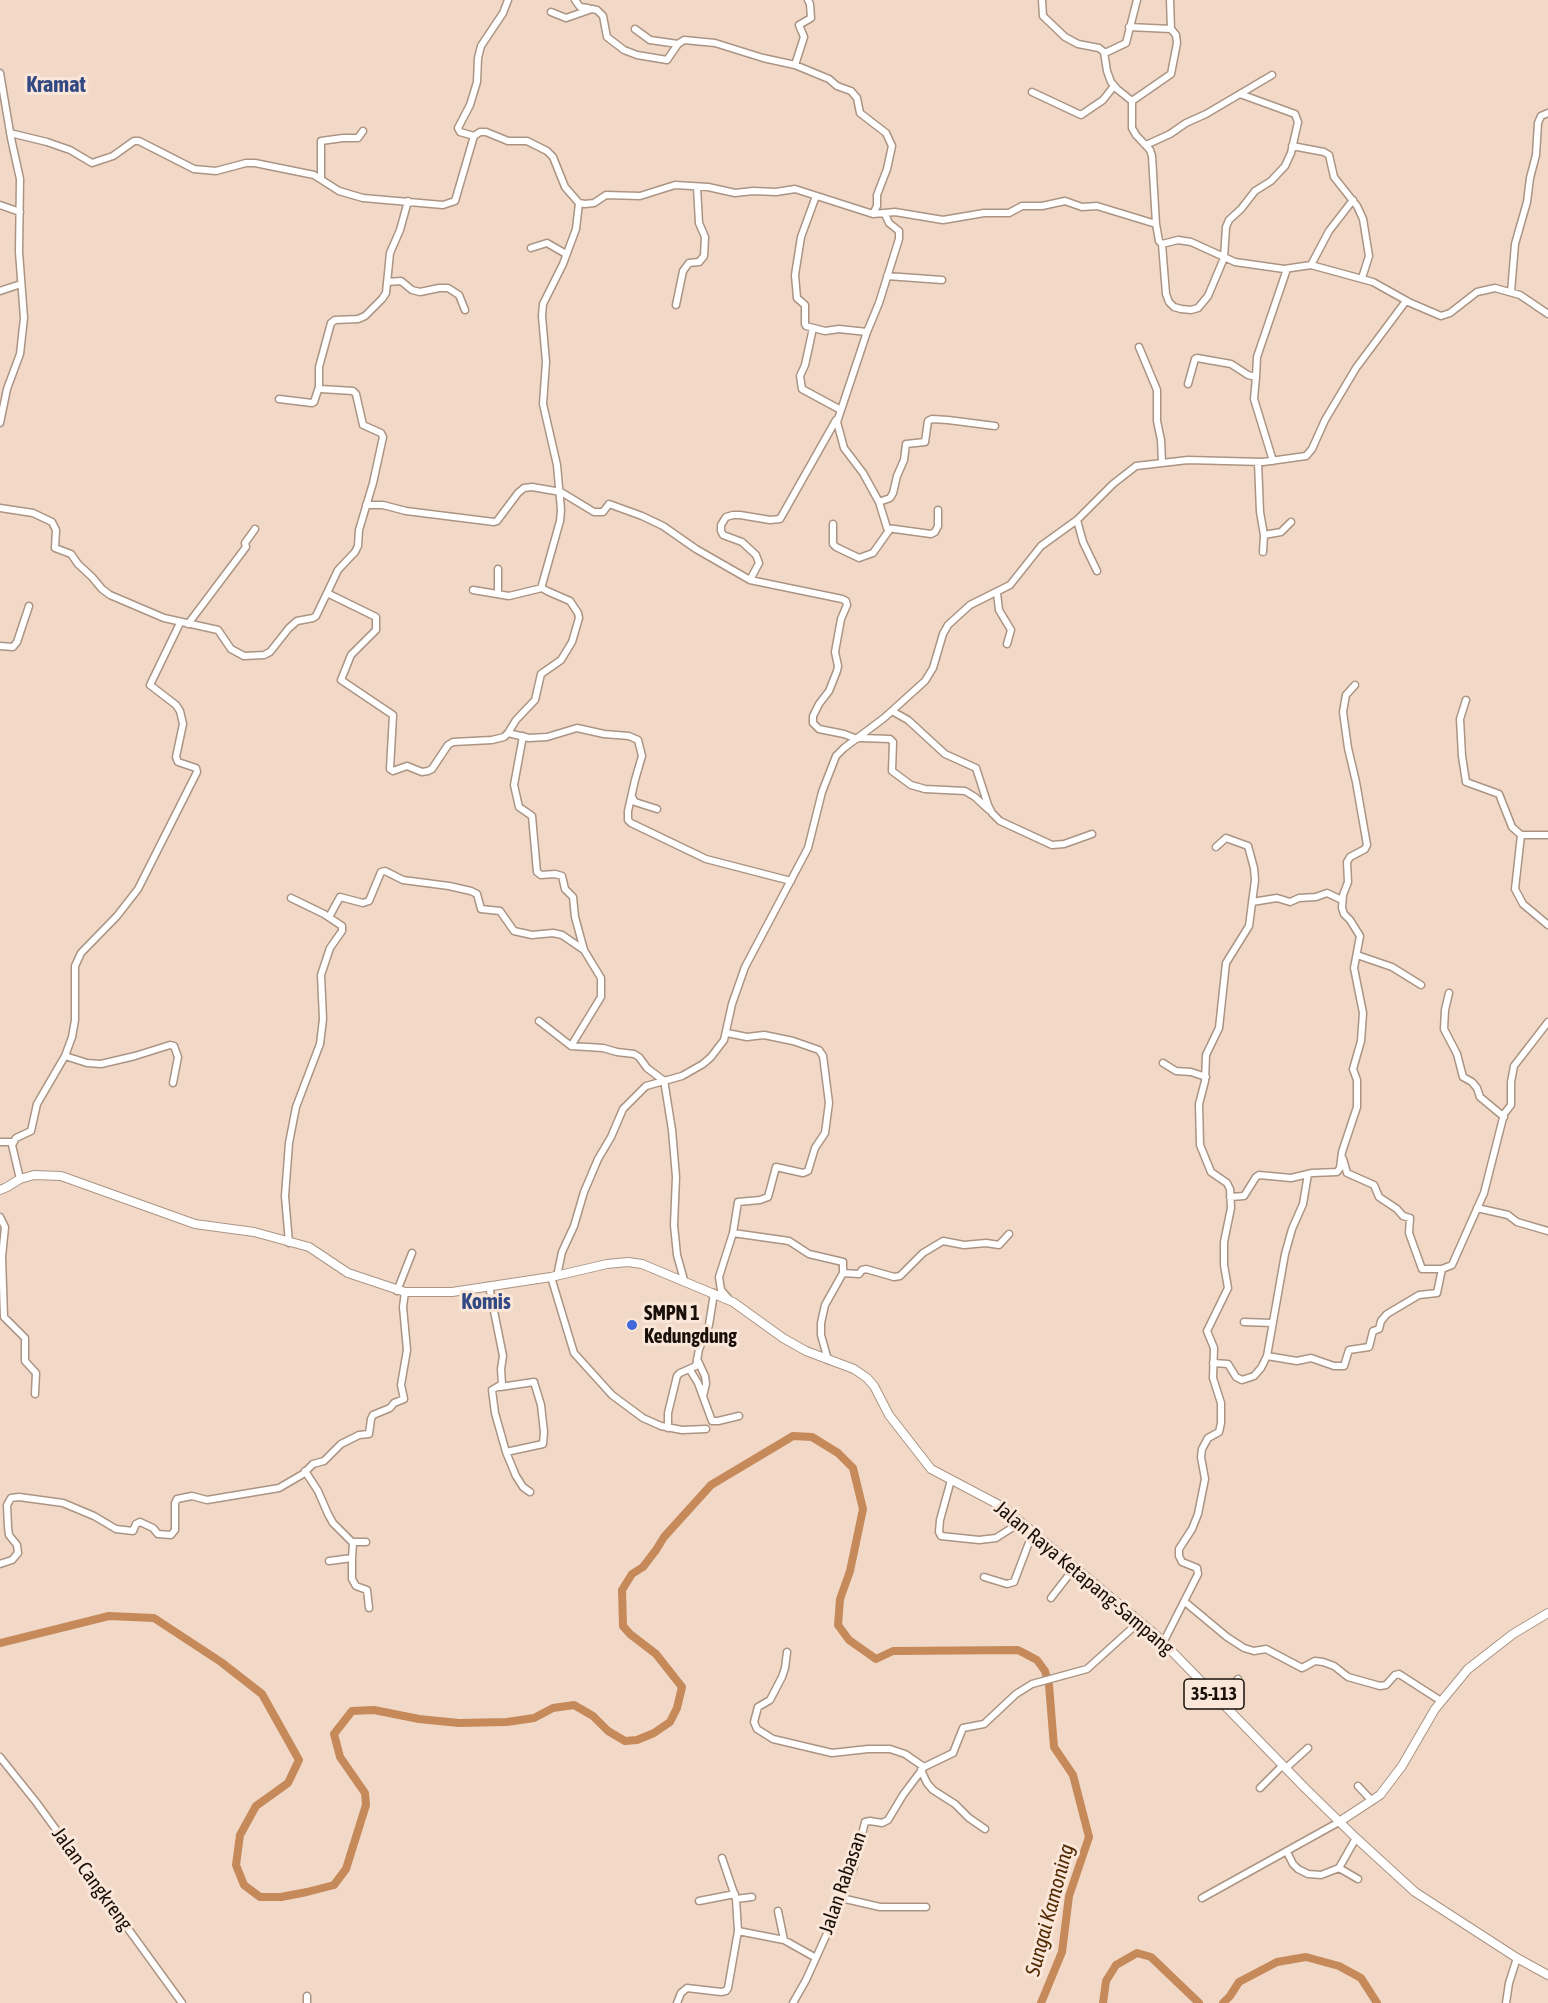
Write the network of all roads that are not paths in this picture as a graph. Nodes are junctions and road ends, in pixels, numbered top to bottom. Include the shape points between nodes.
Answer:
1 (508, 0) edge
2 (574, 0) edge
3 (808, 0) edge
4 (1042, 0) edge
5 (1137, 0) edge
6 (1170, 0) edge
7 (592, 9) junction
8 (551, 12) dead end
9 (1129, 27) junction
10 (635, 29) dead end
11 (1171, 29) junction
12 (678, 44) junction
13 (1105, 53) junction
14 (795, 65) junction
15 (0, 74) edge
16 (1272, 75) dead end
17 (1114, 86) junction
18 (1032, 92) dead end
19 (1240, 94) junction
20 (1132, 101) junction
21 (1548, 112) edge
22 (363, 131) dead end
23 (10, 134) junction
24 (474, 136) junction
25 (1146, 145) junction
26 (1292, 146) junction
27 (321, 178) junction
28 (697, 187) junction
29 (816, 196) junction
30 (1353, 200) junction
31 (408, 201) junction
32 (579, 203) junction
33 (0, 205) edge
34 (20, 212) junction
35 (873, 214) junction
36 (885, 214) junction
37 (1156, 224) junction
38 (1162, 244) junction
39 (531, 248) dead end
40 (566, 254) junction
41 (1224, 258) junction
42 (1311, 265) junction
43 (1287, 270) junction
44 (887, 276) junction
45 (1362, 278) junction
46 (942, 280) dead end
47 (387, 282) junction
48 (21, 284) junction
49 (0, 291) edge
50 (1511, 292) junction
51 (1407, 301) junction
52 (676, 305) dead end
53 (465, 310) dead end
54 (1548, 314) edge
55 (813, 328) junction
56 (867, 332) junction
57 (1139, 347) dead end
58 (1256, 376) junction
59 (1188, 384) dead end
60 (319, 387) junction
61 (279, 399) dead end
62 (839, 409) junction
63 (837, 419) junction
64 (0, 423) edge
65 (994, 426) dead end
66 (1272, 461) junction
67 (1258, 462) junction
68 (1162, 463) junction
69 (561, 492) junction
70 (879, 502) junction
71 (366, 505) junction
72 (0, 508) edge
73 (938, 510) dead end
74 (1077, 520) junction
75 (1291, 522) dead end
76 (833, 524) dead end
77 (255, 529) dead end
78 (890, 529) junction
79 (1264, 535) junction
80 (1263, 552) dead end
81 (498, 570) dead end
82 (1097, 571) dead end
83 (750, 580) junction
84 (542, 588) junction
85 (473, 590) dead end
86 (327, 593) junction
87 (998, 593) junction
88 (498, 594) junction
89 (29, 606) dead end
90 (180, 623) junction
91 (188, 624) junction
92 (1007, 644) dead end
93 (0, 646) edge
94 (1355, 685) dead end
95 (1466, 700) dead end
96 (892, 711) junction
97 (508, 733) junction
98 (523, 736) junction
99 (858, 739) junction
100 (632, 796) junction
101 (657, 809) dead end
102 (992, 813) junction
103 (1092, 834) dead end
104 (1521, 835) junction
105 (1548, 835) edge
106 (1216, 847) dead end
107 (791, 881) junction
108 (291, 897) dead end
109 (1342, 900) junction
110 (1252, 902) junction
111 (329, 917) junction
112 (1548, 925) edge
113 (584, 950) junction
114 (1357, 955) junction
115 (1421, 985) dead end
116 (1449, 993) dead end
117 (539, 1021) dead end
118 (1548, 1022) edge
119 (727, 1033) junction
120 (571, 1046) junction
121 (64, 1056) junction
122 (1163, 1063) dead end
123 (1206, 1077) junction
124 (664, 1080) junction
125 (173, 1083) dead end
126 (1504, 1117) junction
127 (13, 1142) junction
128 (0, 1143) edge
129 (1342, 1152) junction
130 (1308, 1174) junction
131 (20, 1179) junction
132 (0, 1190) edge
133 (1230, 1197) junction
134 (1477, 1208) junction
135 (0, 1217) edge
136 (1548, 1231) edge
137 (733, 1233) junction
138 (1009, 1234) dead end
139 (289, 1242) junction
140 (412, 1253) dead end
141 (1442, 1269) junction
142 (843, 1273) junction
143 (554, 1277) junction
144 (684, 1280) junction
145 (489, 1286) junction
146 (401, 1291) junction
147 (714, 1293) junction
148 (733, 1302) junction
149 (1244, 1322) dead end
150 (1272, 1323) junction
151 (1267, 1356) junction
152 (697, 1359) junction
153 (828, 1360) junction
154 (1213, 1363) junction
155 (690, 1371) junction
156 (500, 1387) junction
157 (35, 1394) dead end
158 (703, 1396) junction
159 (739, 1416) dead end
160 (668, 1428) junction
161 (706, 1429) dead end
162 (506, 1452) junction
163 (305, 1471) junction
164 (951, 1480) junction
165 (530, 1492) dead end
166 (1021, 1522) junction
167 (1033, 1532) junction
168 (366, 1542) dead end
169 (353, 1543) junction
170 (352, 1558) junction
171 (329, 1561) dead end
172 (0, 1564) edge
173 (1075, 1568) junction
174 (984, 1577) dead end
175 (1051, 1598) dead end
176 (1185, 1602) junction
177 (369, 1608) dead end
178 (1548, 1613) edge
179 (1139, 1622) junction
180 (1164, 1641) junction
181 (787, 1652) dead end
182 (1238, 1679) dead end
183 (1220, 1699) junction
184 (1441, 1701) junction
185 (1308, 1748) dead end
186 (0, 1757) edge
187 (1284, 1767) junction
188 (923, 1768) junction
189 (1358, 1786) dead end
190 (1260, 1788) dead end
191 (1372, 1801) junction
192 (1339, 1822) junction
193 (985, 1829) dead end
194 (1356, 1838) junction
195 (1287, 1852) junction
196 (722, 1858) dead end
197 (1339, 1868) junction
198 (1358, 1879) dead end
199 (736, 1896) junction
200 (752, 1897) dead end
201 (841, 1898) junction
202 (1202, 1898) dead end
203 (699, 1901) dead end
204 (926, 1907) dead end
205 (778, 1911) dead end
206 (738, 1930) junction
207 (784, 1940) junction
208 (816, 1958) junction
209 (1517, 1958) junction
210 (1548, 1975) edge
211 (182, 2003) edge
212 (677, 2003) edge
213 (793, 2003) edge
214 (1506, 2003) edge

1 - 24 street via 481,45 477,82 459,128 460,132
2 - 7 street via 580,7
3 - 14 street via 811,18 799,25 804,37
4 - 13 street via 1042,16 1065,37
5 - 9 street
6 - 11 street
7 - 8 street via 566,18
7 - 12 street via 603,16 607,37 636,55 667,60
9 - 11 street
9 - 13 street via 1126,44
10 - 12 street via 650,40
11 - 20 street via 1178,43 1171,74
12 - 14 street via 684,40 716,43
13 - 17 street
14 - 35 street via 853,93 860,113 886,133 892,152
15 - 23 street
16 - 19 street
17 - 18 street via 1081,115
17 - 20 street
19 - 25 street
19 - 26 street via 1295,114 1298,122
20 - 25 street via 1132,128
21 - 50 street via 1538,123 1536,155 1515,244
22 - 27 street via 357,139 321,141
23 - 27 street via 55,144 92,163 139,141 194,169 216,171 250,162
23 - 34 street via 20,179
24 - 31 street via 455,201 443,205
24 - 32 street via 489,132 508,141 527,141 547,151 565,187
25 - 37 street via 1152,156
26 - 30 street via 1329,155 1334,177
26 - 41 street via 1279,174 1255,191 1228,220
27 - 31 street via 339,191 363,198
28 - 29 street via 735,193 795,189
28 - 32 street via 671,186 648,194 611,194 594,203
28 - 52 street via 704,256 682,271
29 - 35 street
29 - 55 street via 801,237 795,284 798,298 805,305 805,324
30 - 42 street via 1329,231
30 - 45 street via 1364,219 1368,245
31 - 47 street via 390,253
32 - 40 street via 576,229
33 - 34 street
34 - 48 street
35 - 36 street
36 - 37 street via 946,219 1009,213 1022,206 1063,201 1082,207 1097,206
36 - 44 street via 889,224 900,233
37 - 38 street
38 - 41 street via 1191,242
38 - 41 street via 1166,294 1174,308 1191,310 1203,303
39 - 40 street via 547,243
40 - 69 street via 543,304 542,316 546,362 543,404
41 - 43 street
42 - 43 street
42 - 45 street
43 - 58 street via 1257,357
44 - 46 street
44 - 56 street
45 - 51 street
47 - 53 street via 401,281 420,291 448,288 459,295
47 - 60 street via 382,299 364,316 331,323 319,367
48 - 49 street
48 - 64 street via 24,333
50 - 51 street via 1482,290 1441,316
50 - 54 street
51 - 66 street via 1356,368 1310,452
55 - 56 street
55 - 62 street via 806,366 800,376 802,389
56 - 62 street
57 - 68 street via 1157,390
58 - 59 street via 1232,364 1197,358
58 - 66 street via 1254,399
60 - 61 street via 312,403
60 - 71 street via 353,391 363,425 383,437
62 - 63 street
63 - 70 street via 844,447
63 - 83 street via 780,519 740,515 726,517 721,525 723,535 742,542 756,555 759,563
65 - 70 street via 928,421 925,442 906,444 893,493
66 - 67 street
67 - 68 street via 1188,459
67 - 79 street
68 - 74 street via 1132,468
69 - 71 street via 524,488 494,522
69 - 83 street via 594,512 603,512 609,504 642,516
69 - 84 street via 561,521
70 - 78 street
71 - 86 street via 356,552 338,570
72 - 90 street via 48,519 55,525 55,548 71,554 102,590
73 - 78 street via 938,526 931,534
74 - 82 street
74 - 87 street via 1041,546 1013,582
75 - 79 street via 1281,532
76 - 78 street via 833,544 859,558 873,553
77 - 91 street via 246,547
79 - 80 street
81 - 88 street
83 - 99 street via 846,602 835,652 837,672 813,723 819,729
84 - 88 street via 511,596
84 - 97 street via 570,601 578,613 578,622 561,660 541,674 535,700
85 - 88 street
86 - 91 street via 316,616 297,621 264,655 237,654 218,630
86 - 97 street via 376,617 376,630 351,655 341,680 393,715 390,769 407,766 428,771 453,742 492,740
87 - 92 street via 999,610 1011,630
87 - 96 street via 970,605 948,626 930,674
89 - 93 street via 17,642 13,647
90 - 91 street
90 - 121 street via 150,685 180,711 183,724 176,758 197,772 138,889 78,959 74,973 75,1020
94 - 109 street via 1346,695 1343,711 1367,845 1347,862 1348,882
95 - 104 street via 1460,719 1466,782 1499,794 1512,828
96 - 99 street
96 - 102 street via 908,720 945,754 976,768
97 - 98 street
98 - 100 street via 547,737 578,728 629,736 638,741 642,756
98 - 113 street via 514,785 519,807 532,816 537,872 562,876 573,897
99 - 102 street via 870,737 893,742 892,771 911,785 965,791
99 - 107 street via 836,756 808,848
100 - 101 street via 636,802
100 - 107 street via 628,812 631,823 706,859
102 - 103 street via 1000,821 1052,845
104 - 105 street
104 - 112 street via 1515,889 1524,904
106 - 110 street via 1226,838 1248,847 1255,880
107 - 119 street via 745,967
108 - 111 street
109 - 110 street via 1325,893 1290,902 1277,898
109 - 114 street via 1344,914 1360,934
110 - 123 street via 1249,926 1226,963 1219,1028 1206,1055
111 - 113 street via 340,897 369,901 381,872 385,871 403,880 471,891 477,894 481,909 500,911 514,931 562,935
111 - 139 street via 342,926 342,931 330,948 321,975 320,1044 296,1107 291,1134 285,1196
113 - 120 street via 601,978 601,997
114 - 115 street via 1392,967
114 - 129 street via 1354,969 1363,1014 1353,1069 1358,1080 1357,1107
116 - 126 street via 1444,1029 1463,1077 1477,1088 1480,1098
117 - 120 street
118 - 126 street via 1514,1066 1511,1106
119 - 124 street via 703,1064 682,1076
119 - 137 street via 764,1035 819,1050 829,1103 825,1133 815,1148 808,1171 776,1167 768,1197 738,1202
120 - 124 street via 634,1054
121 - 125 street via 101,1064 170,1045 178,1057
121 - 127 street via 37,1104 31,1131
122 - 123 street via 1176,1071
123 - 133 street via 1199,1104 1200,1143 1211,1172 1229,1185
124 - 143 street via 646,1086 623,1109 584,1192
124 - 144 street via 676,1176 674,1225
126 - 134 street
127 - 128 street
127 - 131 street
129 - 130 street via 1337,1172
129 - 141 street via 1347,1173 1374,1185 1379,1197 1410,1218 1409,1233 1422,1269
130 - 133 street via 1292,1178 1259,1175 1244,1196
130 - 150 street
131 - 132 main road, Jalan Raya Ketapang-Sampang / 35-113
131 - 139 main road, Jalan Raya Ketapang-Sampang / 35-113 via 61,1176 195,1224 254,1232
133 - 154 street via 1224,1242 1228,1288 1207,1331 1214,1348
134 - 136 street
134 - 141 street via 1452,1265
135 - 157 street via 6,1227 2,1257 4,1317 25,1338 26,1361 36,1373
137 - 142 street via 789,1242 809,1254 837,1259 843,1262
137 - 148 street via 719,1277 721,1290
138 - 142 street via 999,1245 943,1241 923,1253 900,1276 866,1269 859,1274
139 - 146 main road, Jalan Raya Ketapang-Sampang / 35-113 via 309,1247 348,1273
140 - 146 street
141 - 151 street via 1437,1293 1419,1295 1387,1314 1379,1329 1373,1331 1370,1347 1348,1350 1344,1366 1311,1358 1299,1361
142 - 153 street via 825,1305 821,1323
143 - 144 main road, Jalan Raya Ketapang-Sampang / 35-113 via 628,1262
143 - 145 main road, Jalan Raya Ketapang-Sampang / 35-113
143 - 160 street via 570,1346 580,1361 618,1400 644,1418
144 - 147 main road, Jalan Raya Ketapang-Sampang / 35-113
145 - 146 main road, Jalan Raya Ketapang-Sampang / 35-113 via 452,1292
145 - 156 street via 503,1356
146 - 163 street via 407,1350 401,1385 404,1399 373,1415 369,1434 341,1444 325,1460
147 - 148 main road, Jalan Raya Ketapang-Sampang / 35-113
147 - 152 street via 709,1325
148 - 153 main road, Jalan Raya Ketapang-Sampang / 35-113 via 783,1338
149 - 150 street
150 - 151 street
151 - 154 street via 1258,1372 1244,1380 1236,1377 1228,1364
152 - 155 street
152 - 158 street via 705,1376
153 - 164 main road, Jalan Raya Ketapang-Sampang / 35-113 via 867,1378 927,1465
154 - 176 street via 1221,1426 1202,1449 1205,1479 1198,1514 1179,1549 1182,1562 1199,1571
155 - 158 street
155 - 160 street via 677,1376
156 - 162 street via 492,1392
156 - 162 street via 534,1382 544,1432 543,1444
158 - 159 street via 713,1421
160 - 161 street
162 - 165 street via 519,1483
163 - 169 street via 327,1514
163 - 172 street via 275,1489 207,1500 192,1496 177,1499 176,1530 171,1535 158,1534 140,1522 133,1530 116,1529 63,1503 14,1497 7,1503 8,1527 18,1553
164 - 166 main road, Jalan Raya Ketapang-Sampang / 35-113 via 995,1502
164 - 166 street via 940,1520 941,1536 996,1538
166 - 167 main road, Jalan Raya Ketapang-Sampang / 35-113
167 - 173 main road, Jalan Raya Ketapang-Sampang / 35-113
167 - 174 street via 1014,1582 1007,1584
168 - 169 street
169 - 170 street
170 - 171 street
170 - 177 street via 352,1579 356,1586 367,1590
173 - 175 street
173 - 179 main road, Jalan Raya Ketapang-Sampang / 35-113
176 - 180 street
176 - 184 street via 1244,1648 1265,1649 1301,1668 1315,1661 1323,1662 1348,1677 1380,1686 1400,1674
178 - 184 main road via 1474,1664
179 - 180 main road, Jalan Raya Ketapang-Sampang / 35-113
179 - 188 street via 1091,1666 1032,1684 984,1724 964,1727 953,1753
180 - 183 main road, Jalan Raya Ketapang-Sampang / 35-113
181 - 188 street via 782,1677 770,1700 758,1707 754,1722 757,1729 777,1740 831,1753 898,1751
182 - 183 street
183 - 187 main road, Jalan Raya Ketapang-Sampang / 35-113
184 - 191 main road via 1402,1766
185 - 187 street
186 - 211 street, Jalan Cangkreng
187 - 190 street
187 - 192 main road, Jalan Raya Ketapang-Sampang / 35-113
188 - 193 street via 933,1790
188 - 201 street, Jalan Rabasan via 888,1820 865,1823
189 - 191 street
191 - 192 main road
192 - 194 main road, Jalan Raya Ketapang-Sampang / 35-113
192 - 195 street
194 - 197 street
194 - 209 main road, Jalan Raya Ketapang-Sampang / 35-113 via 1415,1892
195 - 197 street via 1293,1864 1308,1874 1321,1875
195 - 202 street
196 - 199 street
197 - 198 street
199 - 200 street
199 - 203 street
199 - 206 street
201 - 204 street via 880,1907
201 - 208 street, Jalan Rabasan
205 - 207 street
206 - 207 street
206 - 212 street via 726,1990 690,1987
207 - 208 street
208 - 213 street, Jalan Rabasan
209 - 210 main road, Jalan Raya Ketapang-Sampang / 35-113
209 - 214 street

